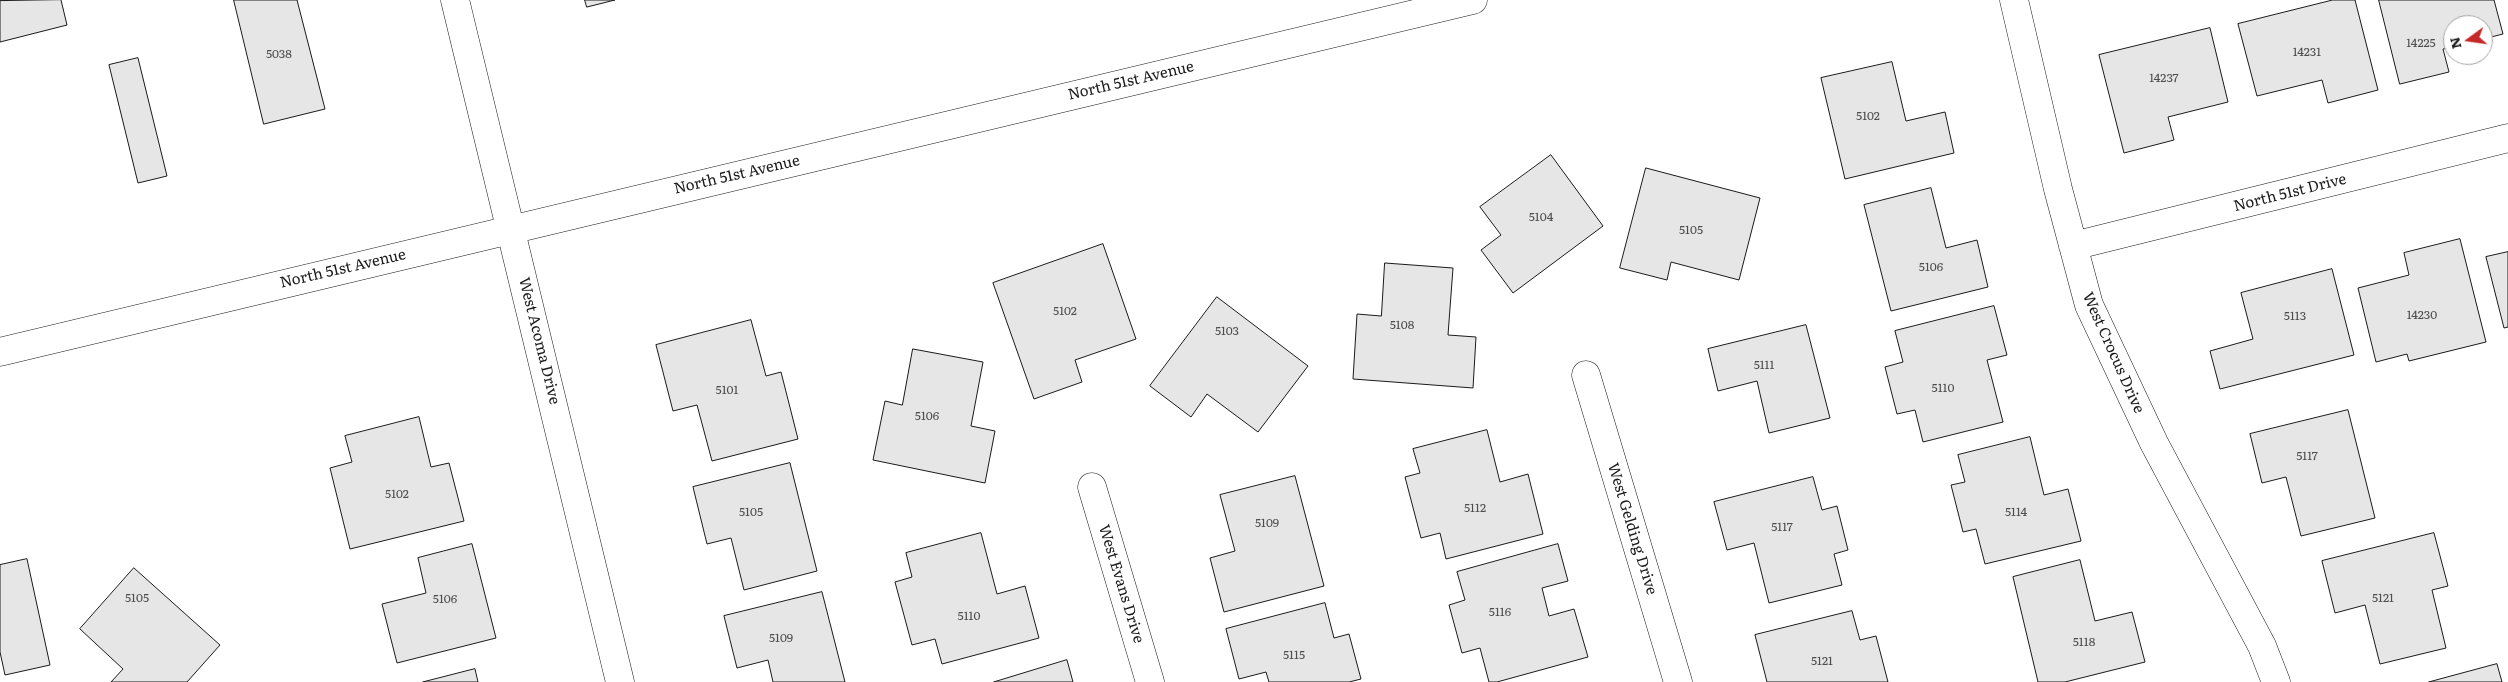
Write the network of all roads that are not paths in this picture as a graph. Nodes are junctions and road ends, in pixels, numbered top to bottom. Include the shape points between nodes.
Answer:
1 (455, 0) edge
2 (1474, 0) edge
3 (2014, 0) edge
4 (2508, 138) edge
5 (511, 228) junction
6 (2073, 246) junction
7 (0, 352) edge
8 (1586, 375) dead end
9 (1092, 487) dead end
10 (620, 682) edge
11 (1150, 682) edge
12 (1678, 682) edge
13 (2276, 682) edge

1 - 5 street, West Acoma Drive
2 - 5 street, North 51st Avenue
3 - 6 street, West Crocus Drive
4 - 6 street, North 51st Drive
5 - 7 street, North 51st Avenue
5 - 10 street, West Acoma Drive
6 - 13 street, West Crocus Drive via 2093,313 2154,443 2262,646
8 - 12 street, West Gelding Drive
9 - 11 street, West Evans Drive

